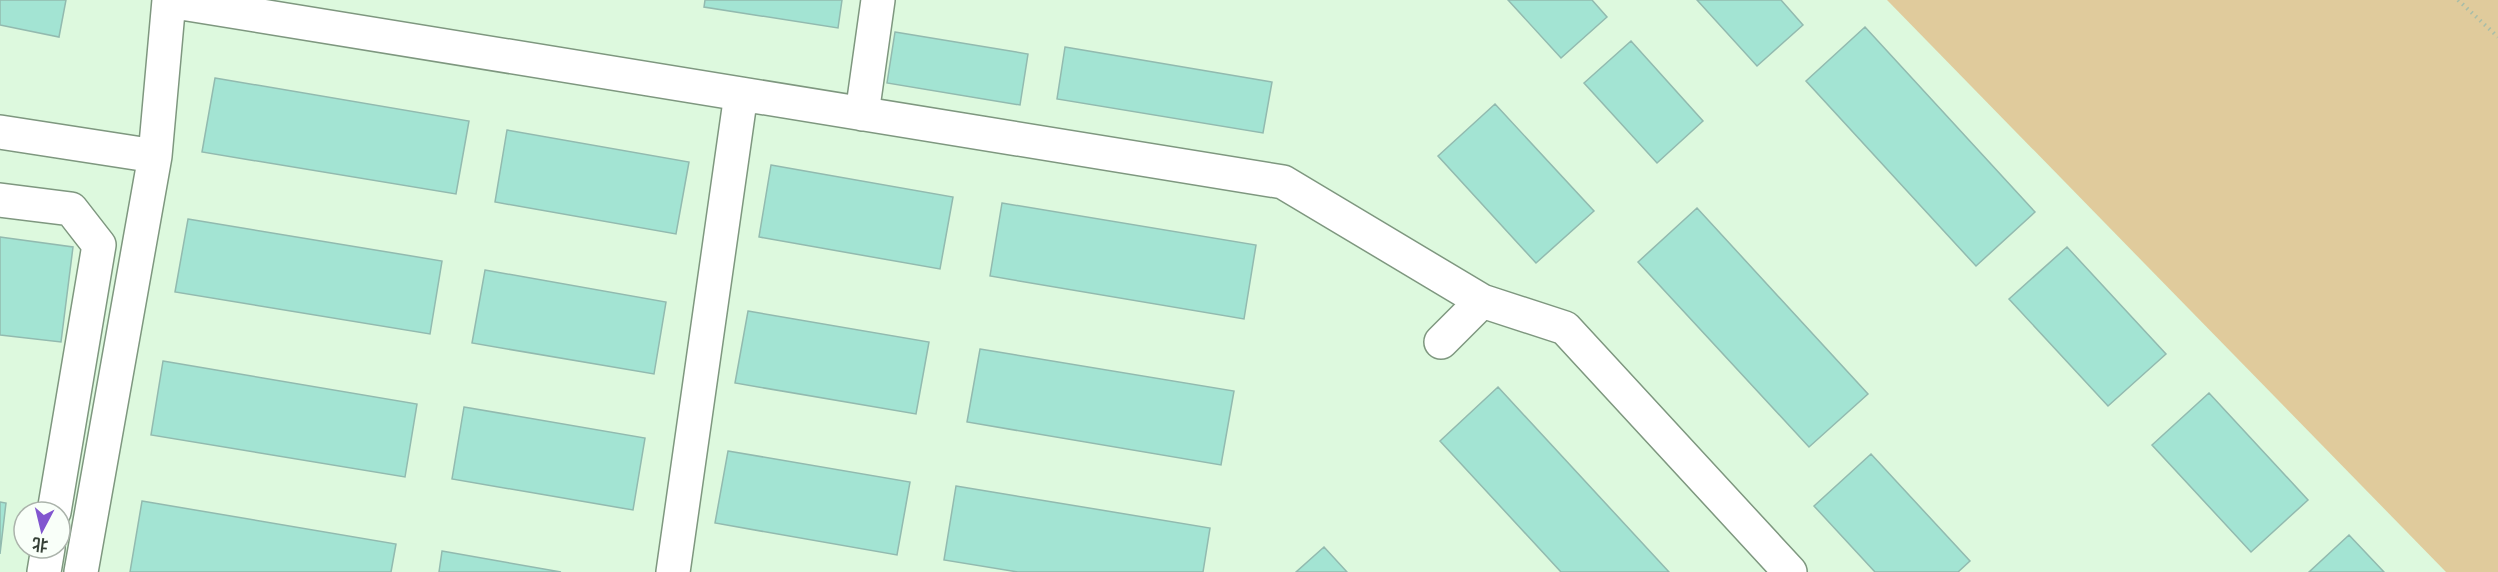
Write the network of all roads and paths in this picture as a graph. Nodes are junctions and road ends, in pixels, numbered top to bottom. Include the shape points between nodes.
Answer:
1 (878, 0) edge
2 (2458, 0) edge
3 (169, 1) edge
4 (2498, 37) edge
5 (741, 94) junction
6 (862, 114) junction
7 (0, 132) edge
8 (154, 156) junction
9 (0, 200) edge
10 (1482, 302) junction
11 (1441, 342) dead end
12 (56, 500) edge
13 (81, 572) edge
14 (673, 572) edge
15 (1790, 572) edge

1 - 6 lane
2 - 4 path
3 - 5 lane
3 - 8 lane
5 - 6 lane
5 - 14 lane
6 - 10 lane via 1283,182
7 - 8 lane
8 - 13 lane
9 - 12 lane via 71,209 99,245
10 - 11 lane
10 - 15 lane via 1565,328

